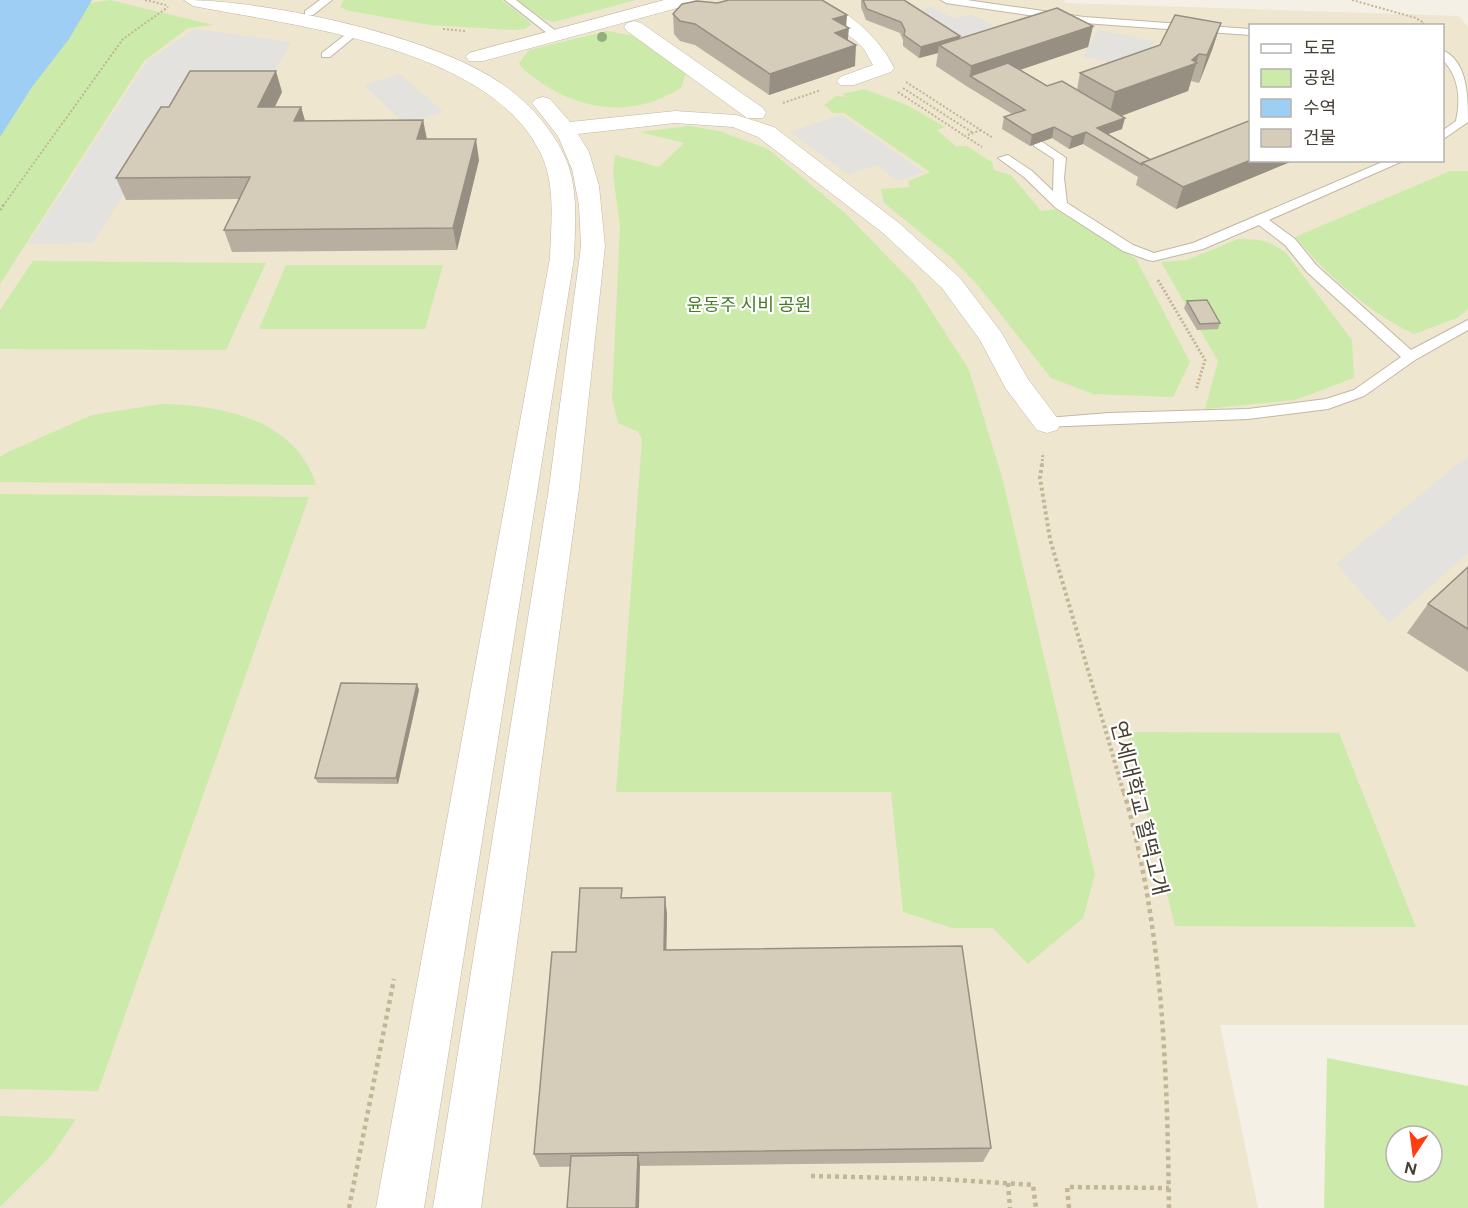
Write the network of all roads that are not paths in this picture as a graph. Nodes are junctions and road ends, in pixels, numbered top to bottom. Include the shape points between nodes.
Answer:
1 (193, 0) edge
2 (251, 0) edge
3 (327, 0) edge
4 (510, 0) edge
5 (806, 0) edge
6 (946, 0) edge
7 (691, 4) edge
8 (309, 13) junction
9 (1249, 32) edge
10 (354, 33) junction
11 (556, 34) junction
12 (1444, 54) edge
13 (326, 55) dead end
14 (476, 57) junction
15 (847, 81) edge
16 (718, 87) junction
17 (680, 110) dead end
18 (755, 113) road end
19 (565, 129) junction
20 (1444, 136) edge
21 (1038, 143) edge
22 (1004, 158) dead end
23 (1395, 162) edge
24 (1061, 205) junction
25 (1262, 221) junction
26 (1468, 324) edge
27 (1410, 357) junction
28 (1047, 423) joint
29 (400, 1208) edge
30 (457, 1208) edge

1 - 10 street
2 - 8 street
3 - 8 lane
4 - 11 lane
5 - 15 street via 858,32 876,51 877,71
6 - 9 lane via 1084,20
7 - 11 street
7 - 16 street via 634,27
8 - 14 street via 393,30
10 - 13 lane
10 - 29 street via 449,62 516,104 538,127 553,155 564,214 560,269
11 - 14 street
12 - 20 lane via 1458,70 1466,89 1462,122
14 - 19 street via 534,93
16 - 17 street via 704,101
16 - 18 street
19 - 28 street via 675,117 736,121 766,132 891,228 951,283
19 - 30 street via 586,172 594,246 564,488
21 - 24 lane via 1060,158
22 - 24 lane
23 - 25 lane
24 - 25 lane via 1144,256 1162,257 1179,252
25 - 27 lane via 1290,242 1312,269
26 - 27 lane
27 - 28 lane via 1359,393 1328,404 1248,414

